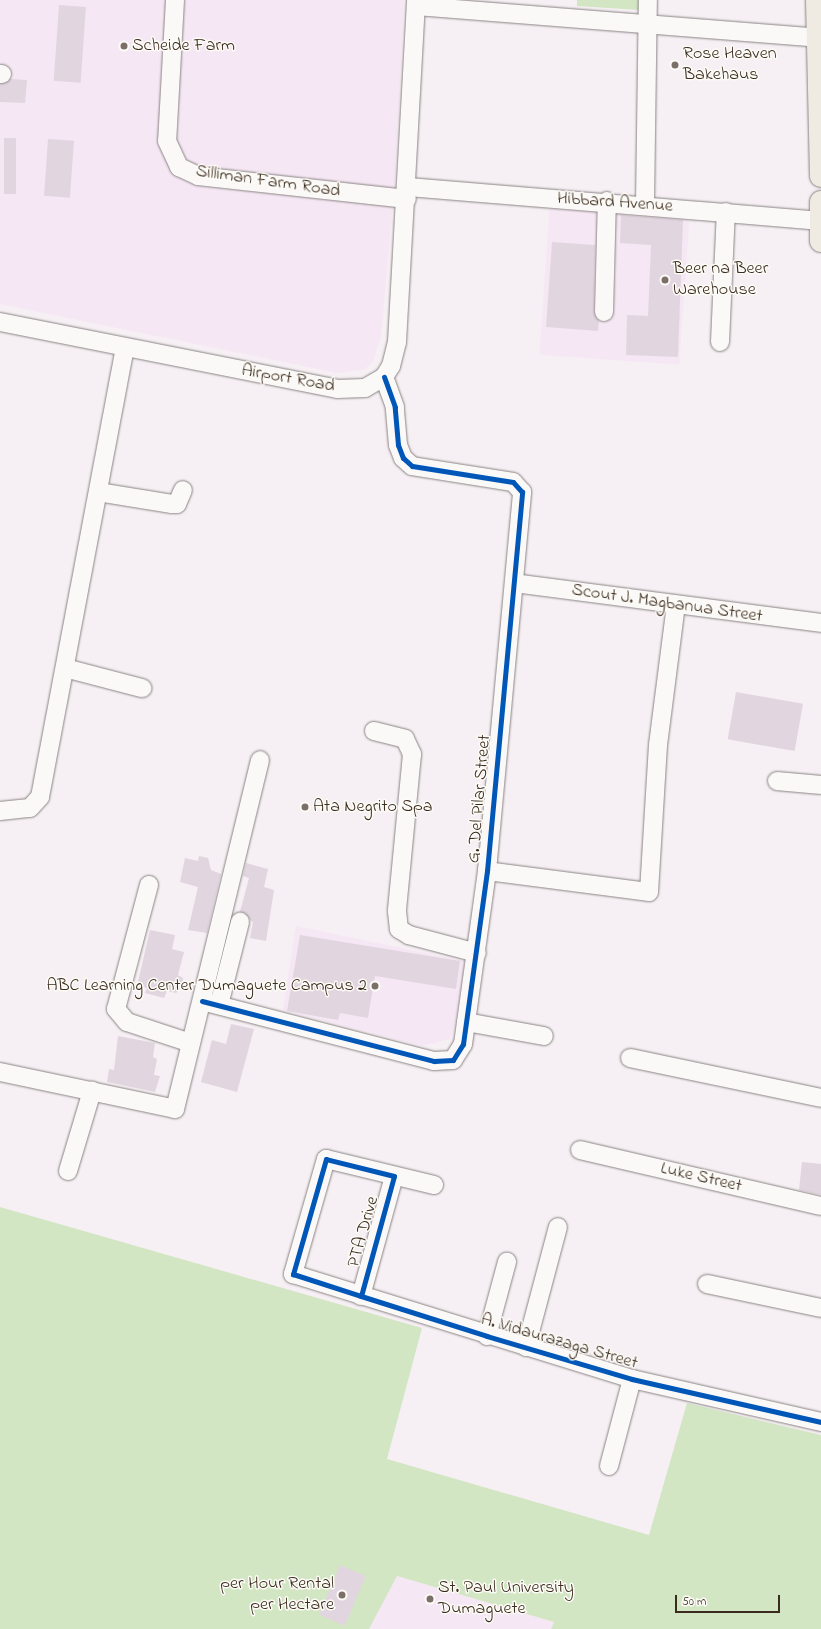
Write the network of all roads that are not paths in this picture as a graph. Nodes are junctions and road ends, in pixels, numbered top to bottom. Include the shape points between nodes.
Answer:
1 (175, 0) edge
2 (648, 0) edge
3 (817, 0) edge
4 (416, 3) edge
5 (563, 8) edge
6 (647, 23) junction
7 (819, 38) junction
8 (821, 176) edge
9 (408, 193) junction
10 (607, 202) junction
11 (645, 204) junction
12 (726, 212) junction
13 (820, 221) edge
14 (604, 312) dead end
15 (0, 322) edge
16 (720, 342) dead end
17 (125, 348) junction
18 (384, 378) junction
19 (183, 490) dead end
20 (98, 492) junction
21 (514, 583) junction
22 (676, 605) junction
23 (821, 623) edge
24 (65, 668) junction
25 (142, 688) dead end
26 (374, 730) dead end
27 (260, 760) dead end
28 (777, 781) dead end
29 (821, 785) edge
30 (0, 811) edge
31 (487, 871) junction
32 (149, 885) dead end
33 (240, 922) dead end
34 (476, 953) junction
35 (211, 1003) junction
36 (466, 1022) junction
37 (544, 1036) dead end
38 (192, 1043) junction
39 (630, 1058) dead end
40 (0, 1072) edge
41 (92, 1092) junction
42 (821, 1098) edge
43 (580, 1150) dead end
44 (68, 1171) dead end
45 (394, 1176) junction
46 (434, 1185) dead end
47 (821, 1206) edge
48 (558, 1227) dead end
49 (507, 1262) dead end
50 (707, 1284) dead end
51 (360, 1296) junction
52 (821, 1308) edge
53 (487, 1336) junction
54 (526, 1347) junction
55 (632, 1379) junction
56 (821, 1422) edge
57 (609, 1466) dead end

1 - 9 street, Silliman Farm Road via 167,141 179,167 198,176
2 - 6 street
3 - 7 main road
4 - 5 street
4 - 9 street
5 - 6 street
6 - 7 street
6 - 11 street
7 - 8 main road
9 - 10 street, Hibbard Avenue
9 - 18 street via 397,342 391,366
10 - 11 street, Hibbard Avenue
10 - 14 street
11 - 12 street, Hibbard Avenue
12 - 13 street, Hibbard Avenue
12 - 16 street
15 - 17 street, Airport Road
17 - 18 street, Airport Road via 337,389 365,388
17 - 20 street
18 - 21 street, G. Del Pilar Street via 395,407 398,445 403,458 412,466 513,482 521,487
19 - 20 street via 177,504
20 - 24 street
21 - 22 street, Scout J. Magbanua Street
21 - 31 street, G. Del Pilar Street
22 - 23 street, Scout J. Magbanua Street
22 - 31 street via 658,745 649,892
24 - 25 street
24 - 30 street via 40,797 30,808
26 - 34 street via 406,739 412,754 397,911 399,929 404,933
27 - 35 street
28 - 29 street
31 - 34 street, G. Del Pilar Street
32 - 38 street via 116,1009 127,1022
33 - 35 street
34 - 36 street, G. Del Pilar Street
35 - 36 street, G. Del Pilar Street via 444,1062 459,1054
35 - 38 street
36 - 37 street
38 - 41 street via 175,1109
39 - 42 street
40 - 41 street
41 - 44 street
43 - 47 street, Luke Street
45 - 46 street
45 - 51 street, PTA Drive
45 - 51 street, A. Vidaurazaga Street via 326,1159 293,1274
48 - 54 street
49 - 53 street
50 - 52 street
51 - 53 street, A. Vidaurazaga Street
53 - 54 street, A. Vidaurazaga Street
54 - 55 street, A. Vidaurazaga Street
55 - 56 street, A. Vidaurazaga Street
55 - 57 street

